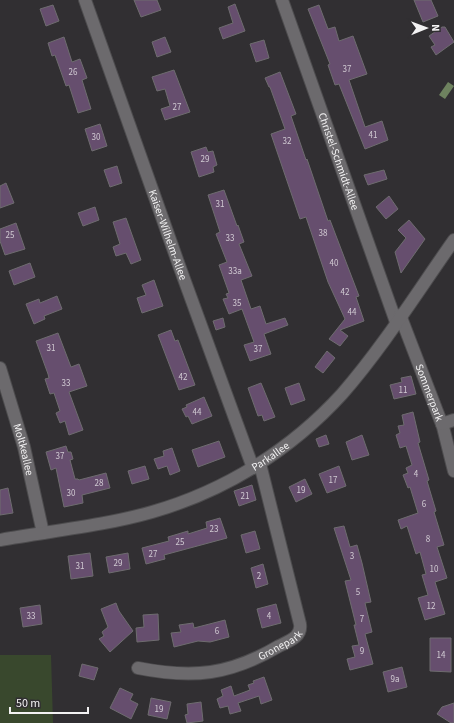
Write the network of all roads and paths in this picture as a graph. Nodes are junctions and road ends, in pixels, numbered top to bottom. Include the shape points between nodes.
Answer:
1 (85, 0) edge
2 (282, 0) edge
3 (454, 240) edge
4 (398, 319) junction
5 (0, 368) edge
6 (454, 420) edge
7 (442, 424) junction
8 (256, 466) junction
9 (454, 471) edge
10 (43, 533) junction
11 (0, 540) edge
12 (138, 668) dead end

1 - 8 street, Kaiser-Wilhelm-Allee
2 - 4 street, Christel-Schmidt-Allee
3 - 4 street, Parkallee
4 - 7 street, Sommerpark
4 - 8 street, Parkallee via 356,377 328,408 297,437
5 - 10 street, Moltkeallee via 26,453
6 - 7 street
7 - 9 street, Sommerpark
8 - 10 street, Parkallee via 209,491 171,506 130,518
8 - 12 street, Gronepark via 300,624 300,632 260,657 224,670 177,674
10 - 11 street, Parkallee

